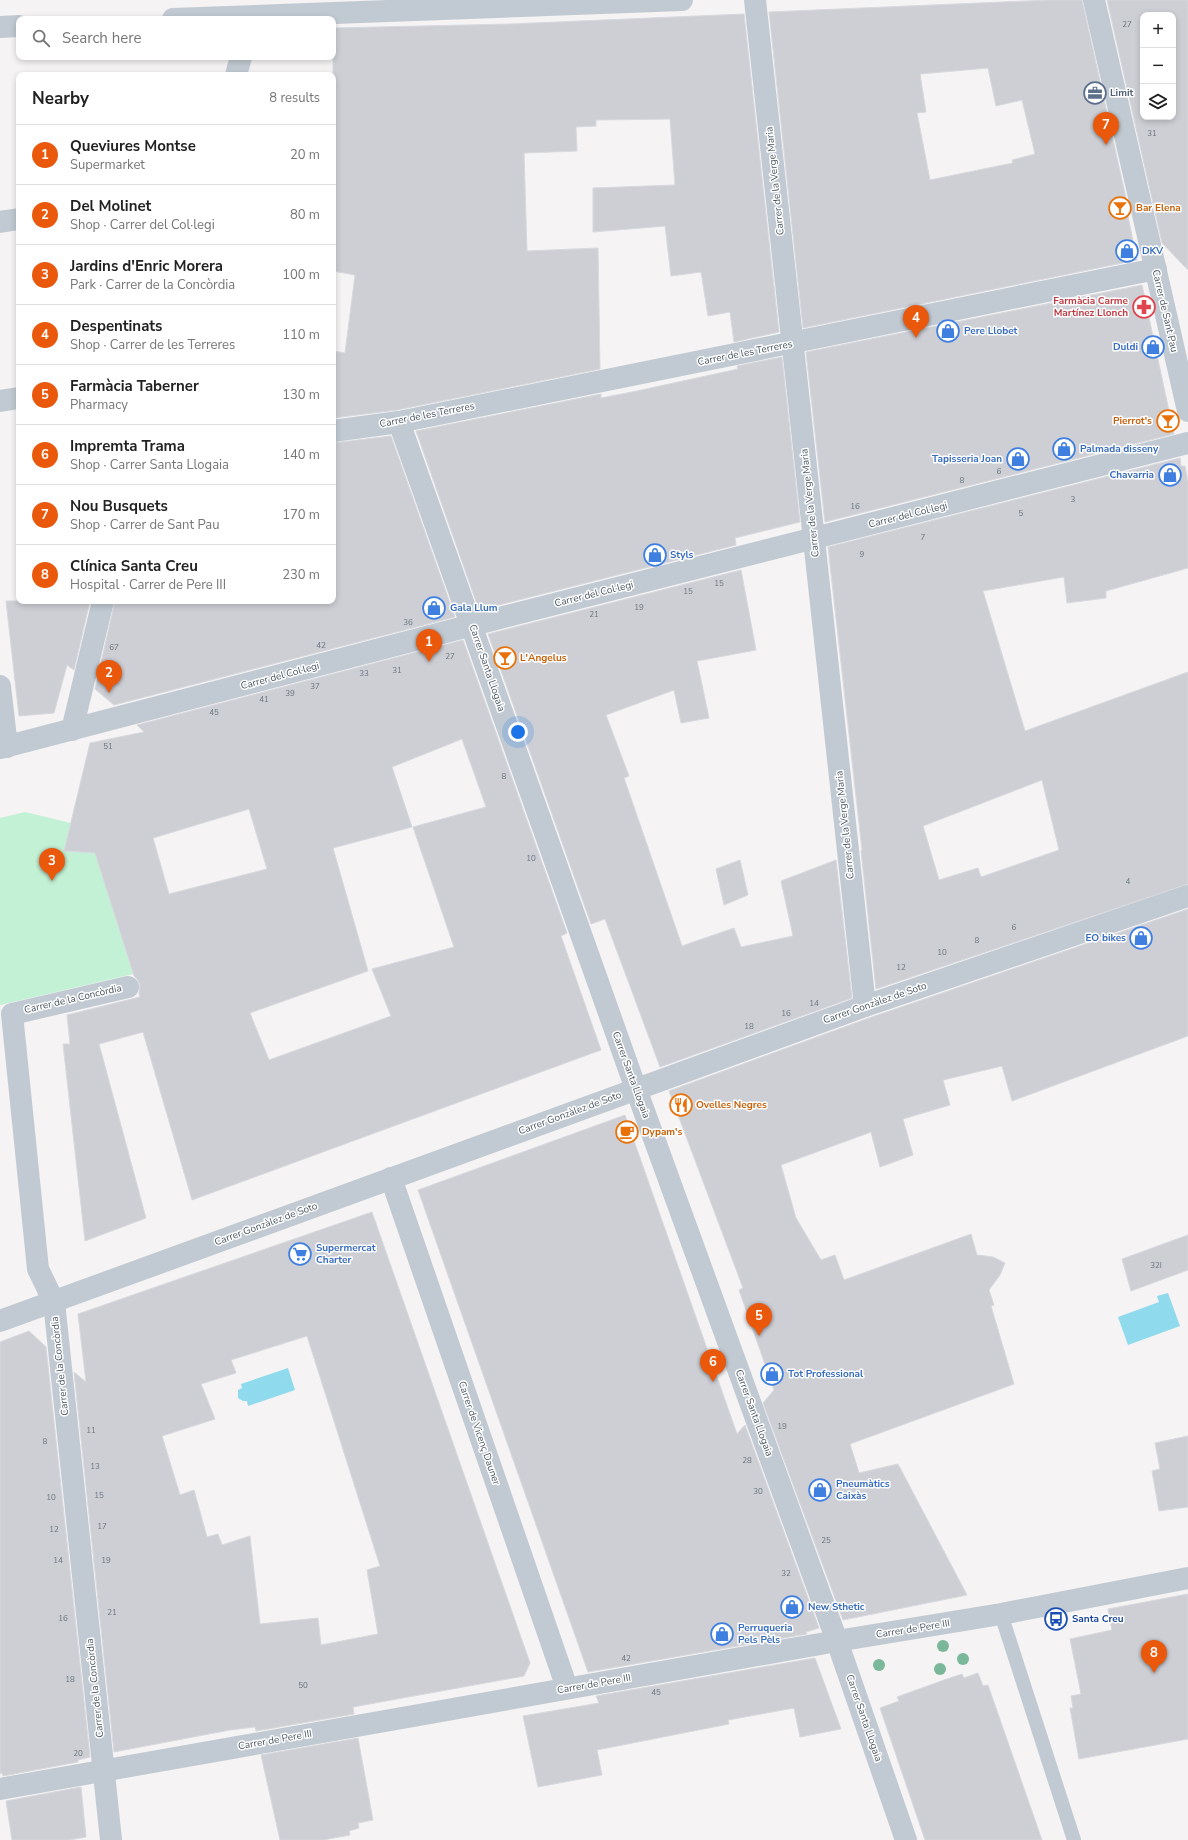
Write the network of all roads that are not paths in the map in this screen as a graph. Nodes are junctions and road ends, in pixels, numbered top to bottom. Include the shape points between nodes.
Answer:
1 (682, 0) edge
2 (755, 0) edge
3 (1094, 0) edge
4 (252, 12) edge
5 (207, 16) edge
6 (16, 26) edge
7 (0, 27) edge
8 (240, 60) edge
9 (237, 72) edge
10 (16, 219) edge
11 (0, 222) edge
12 (1156, 269) junction
13 (793, 343) junction
14 (16, 398) edge
15 (0, 401) edge
16 (1188, 411) edge
17 (399, 422) junction
18 (336, 431) edge
19 (1188, 443) edge
20 (813, 539) junction
21 (102, 604) edge
22 (471, 625) junction
23 (0, 686) edge
24 (72, 730) junction
25 (4, 747) edge
26 (1188, 896) edge
27 (128, 987) dead end
28 (865, 1006) junction
29 (636, 1089) junction
30 (391, 1178) junction
31 (54, 1302) junction
32 (0, 1321) edge
33 (1188, 1578) edge
34 (1001, 1614) junction
35 (837, 1641) junction
36 (567, 1688) junction
37 (103, 1770) junction
38 (0, 1789) edge
39 (111, 1840) edge
40 (906, 1840) edge
41 (1074, 1840) edge

1 - 4 street
2 - 13 street, Carrer de la Verge Maria
3 - 12 street, Carrer de Sant Pau
4 - 5 street
6 - 7 street
8 - 9 street
10 - 11 street
12 - 13 street, Carrer de les Terreres
12 - 16 street, Carrer de Sant Pau
13 - 17 street, Carrer de les Terreres
13 - 20 street, Carrer de la Verge Maria
14 - 15 street
17 - 18 street, Carrer de les Terreres
17 - 22 street, Carrer Santa Llogaia
19 - 20 street, Carrer del Col·legi
20 - 22 street, Carrer del Col·legi
20 - 28 street, Carrer de la Verge Maria
21 - 24 street
22 - 24 street, Carrer del Col·legi
22 - 29 street, Carrer Santa Llogaia
23 - 25 street
24 - 25 street, Carrer del Col·legi
26 - 28 street, Carrer Gonzàlez de Soto
27 - 31 street, Carrer de la Concòrdia via 12,1014 38,1269
28 - 29 street, Carrer Gonzàlez de Soto
29 - 30 street, Carrer Gonzàlez de Soto
29 - 35 street, Carrer Santa Llogaia
30 - 31 street, Carrer Gonzàlez de Soto
30 - 36 street, Carrer de Vicenç Dauner
31 - 32 street, Carrer Gonzàlez de Soto
31 - 37 street, Carrer de la Concòrdia
33 - 34 street, Carrer de Pere III
34 - 35 street, Carrer de Pere III
34 - 41 lane
35 - 36 street, Carrer de Pere III
35 - 40 street, Carrer Santa Llogaia
36 - 37 street, Carrer de Pere III
37 - 38 street, Carrer de Pere III
37 - 39 street, Carrer de la Concòrdia

